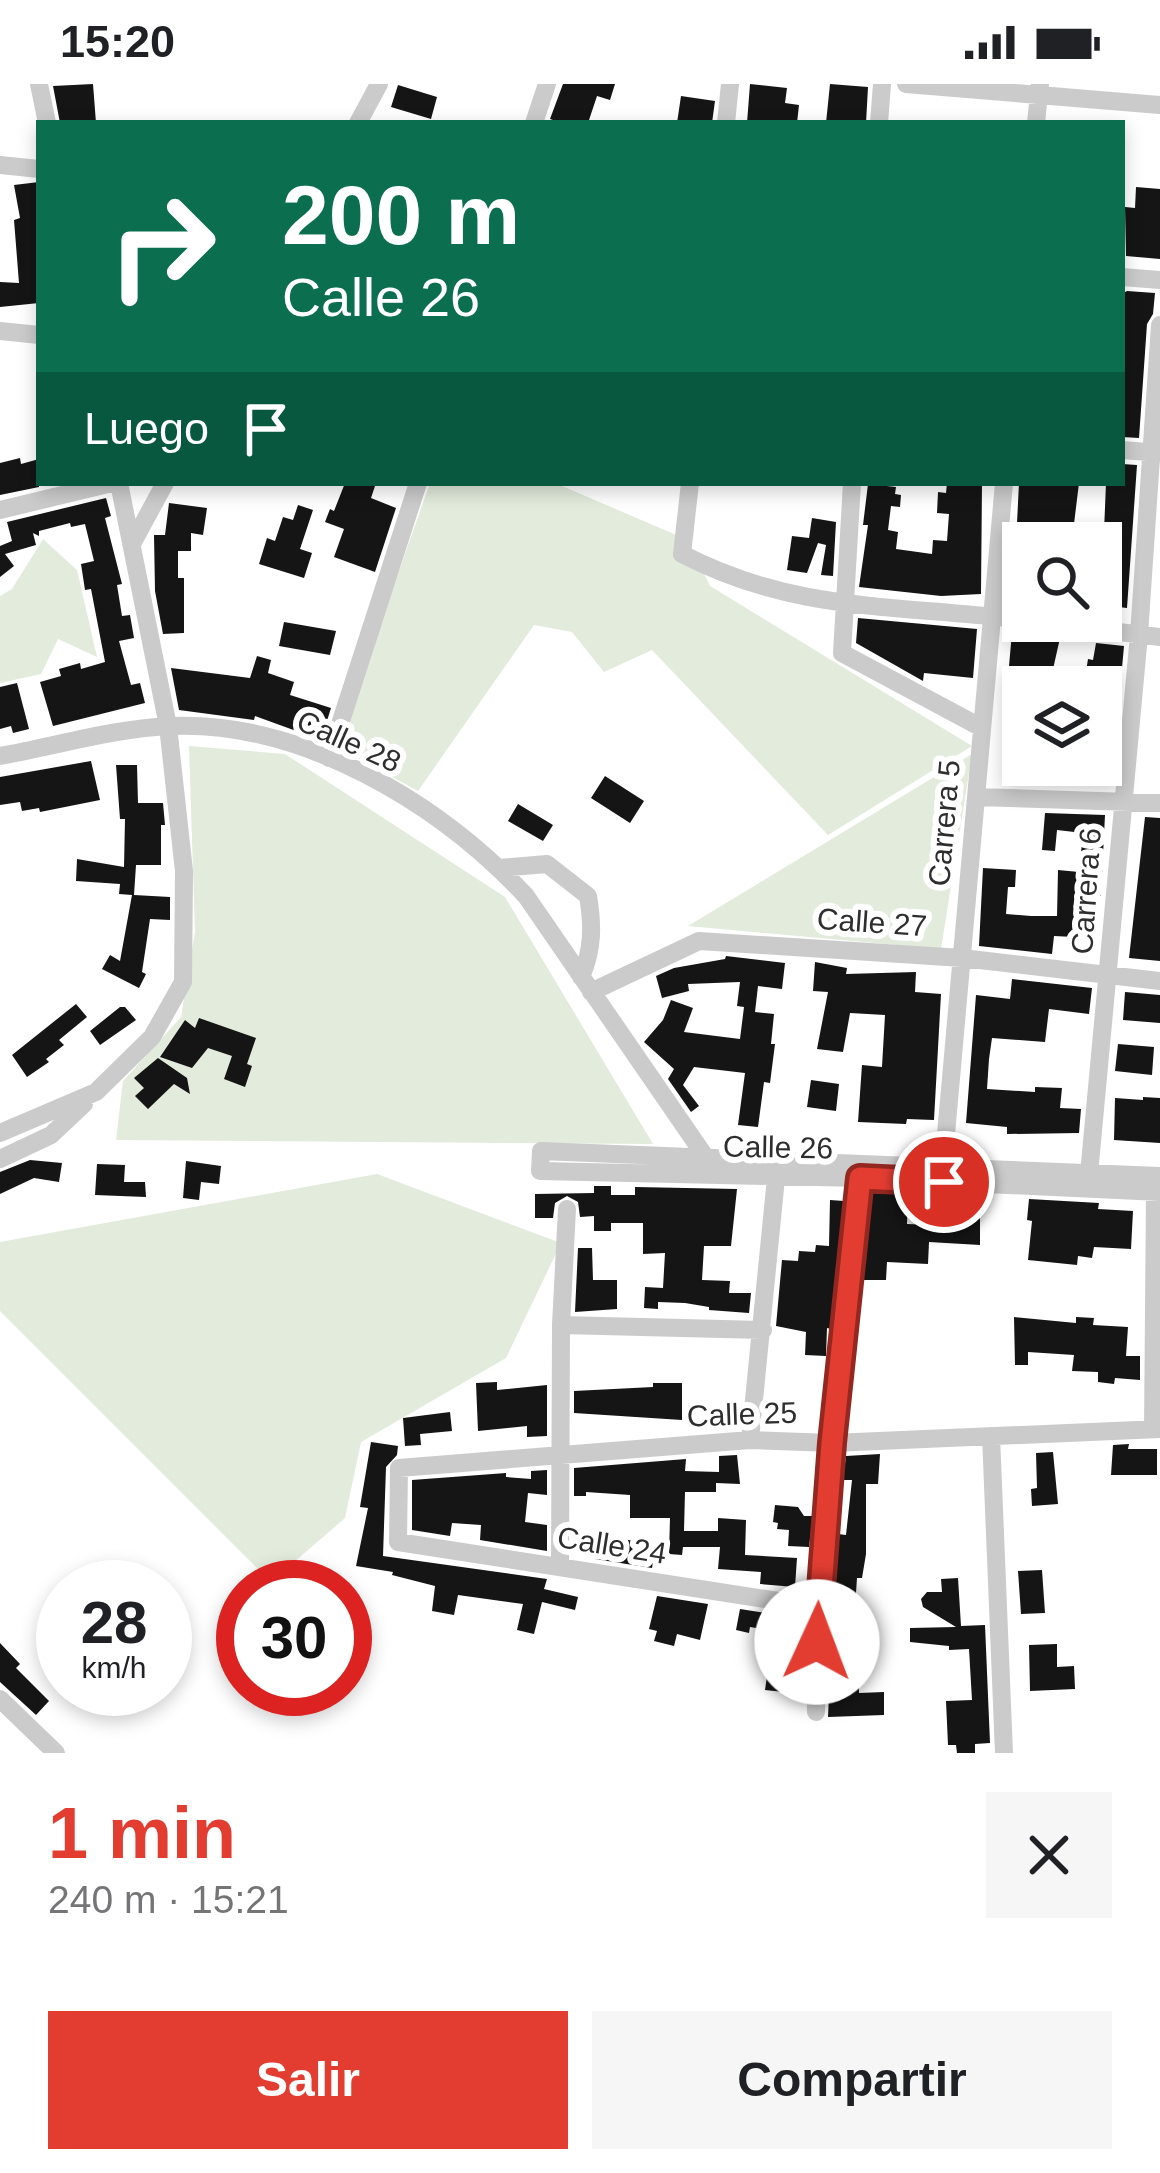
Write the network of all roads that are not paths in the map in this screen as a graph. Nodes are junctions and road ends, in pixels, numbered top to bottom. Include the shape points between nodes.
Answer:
1 (39, 84) edge
2 (379, 84) edge
3 (547, 84) edge
4 (730, 84) edge
5 (882, 84) edge
6 (905, 84) edge
7 (1039, 90) edge
8 (1160, 105) edge
9 (46, 120) edge
10 (360, 120) edge
11 (535, 120) edge
12 (726, 120) edge
13 (879, 120) edge
14 (1036, 120) edge
15 (0, 166) edge
16 (36, 169) edge
17 (1125, 277) edge
18 (1160, 280) edge
19 (1160, 325) edge
20 (0, 331) edge
21 (36, 335) edge
22 (1125, 450) edge
23 (1157, 453) edge
24 (103, 486) edge
25 (117, 486) edge
26 (163, 486) edge
27 (417, 486) edge
28 (690, 486) edge
29 (852, 486) edge
30 (1004, 486) edge
31 (0, 510) edge
32 (132, 544) junction
33 (842, 604) junction
34 (992, 616) junction
35 (1002, 617) edge
36 (1122, 633) edge
37 (1139, 635) junction
38 (1160, 637) edge
39 (168, 726) junction
40 (982, 728) junction
41 (0, 756) edge
42 (328, 758) junction
43 (976, 797) junction
44 (1123, 800) junction
45 (1160, 803) edge
46 (500, 868) junction
47 (962, 958) junction
48 (1109, 978) junction
49 (1160, 981) edge
50 (586, 985) junction
51 (96, 1093) junction
52 (0, 1133) edge
53 (705, 1156) junction
54 (0, 1159) edge
55 (943, 1168) junction
56 (1089, 1174) junction
57 (719, 1176) junction
58 (776, 1178) junction
59 (860, 1178) junction
60 (1158, 1187) edge
61 (567, 1209) dead end
62 (561, 1325) junction
63 (763, 1330) junction
64 (1157, 1420) edge
65 (991, 1436) junction
66 (750, 1440) junction
67 (832, 1443) junction
68 (561, 1454) junction
69 (398, 1542) joint
70 (560, 1567) junction
71 (817, 1607) junction
72 (0, 1699) edge
73 (816, 1712) dead end
74 (56, 1753) edge
75 (1004, 1753) edge

1 - 9 street
2 - 10 street
3 - 11 street
4 - 12 street
5 - 13 street
6 - 7 street
7 - 8 street
7 - 14 street
15 - 16 street
17 - 18 street
19 - 23 street, Carrera 6
20 - 21 street
22 - 23 street
23 - 37 street, Carrera 6
24 - 31 street
25 - 32 street
26 - 32 street
27 - 42 street
28 - 33 street via 682,554 730,579
29 - 33 street
30 - 34 street, Carrera 5
32 - 39 street
33 - 34 street
33 - 40 street via 842,653
34 - 35 street
34 - 40 street, Carrera 5
36 - 37 street
37 - 38 street
37 - 44 street, Carrera 6
39 - 41 street, Calle 28
39 - 42 street, Calle 28 via 215,727
39 - 51 street via 184,871 183,982 152,1036
40 - 43 street, Carrera 5
42 - 46 street, Calle 28 via 440,820
43 - 44 street
43 - 47 street, Carrera 5
44 - 45 street
44 - 48 street, Carrera 6
46 - 50 street, Calle 28
46 - 50 street via 548,864 588,896 594,927
47 - 48 street, Calle 27
47 - 50 street, Calle 27 via 699,941
47 - 55 street, Carrera 5
48 - 49 street, Calle 27
48 - 56 street, Carrera 6
50 - 53 street, Calle 28
51 - 52 street
51 - 54 street via 51,1135
53 - 55 street, Calle 26
53 - 57 street, Calle 28
53 - 57 street, Calle 26 via 541,1161
55 - 56 street, Calle 26
56 - 60 street, Calle 26
57 - 58 street, Calle 26
58 - 59 street, Calle 26
58 - 63 street
59 - 60 street, Calle 26
59 - 67 street
60 - 64 street
61 - 62 street
62 - 63 street
62 - 68 street
63 - 66 street
64 - 65 street, Calle 25
65 - 67 street, Calle 25
65 - 75 street
66 - 67 street, Calle 25
66 - 68 street, Calle 25
67 - 71 street
68 - 69 street, Calle 25 via 399,1468
68 - 70 street
69 - 70 street, Calle 24
70 - 71 street, Calle 24
71 - 73 street
72 - 74 street

